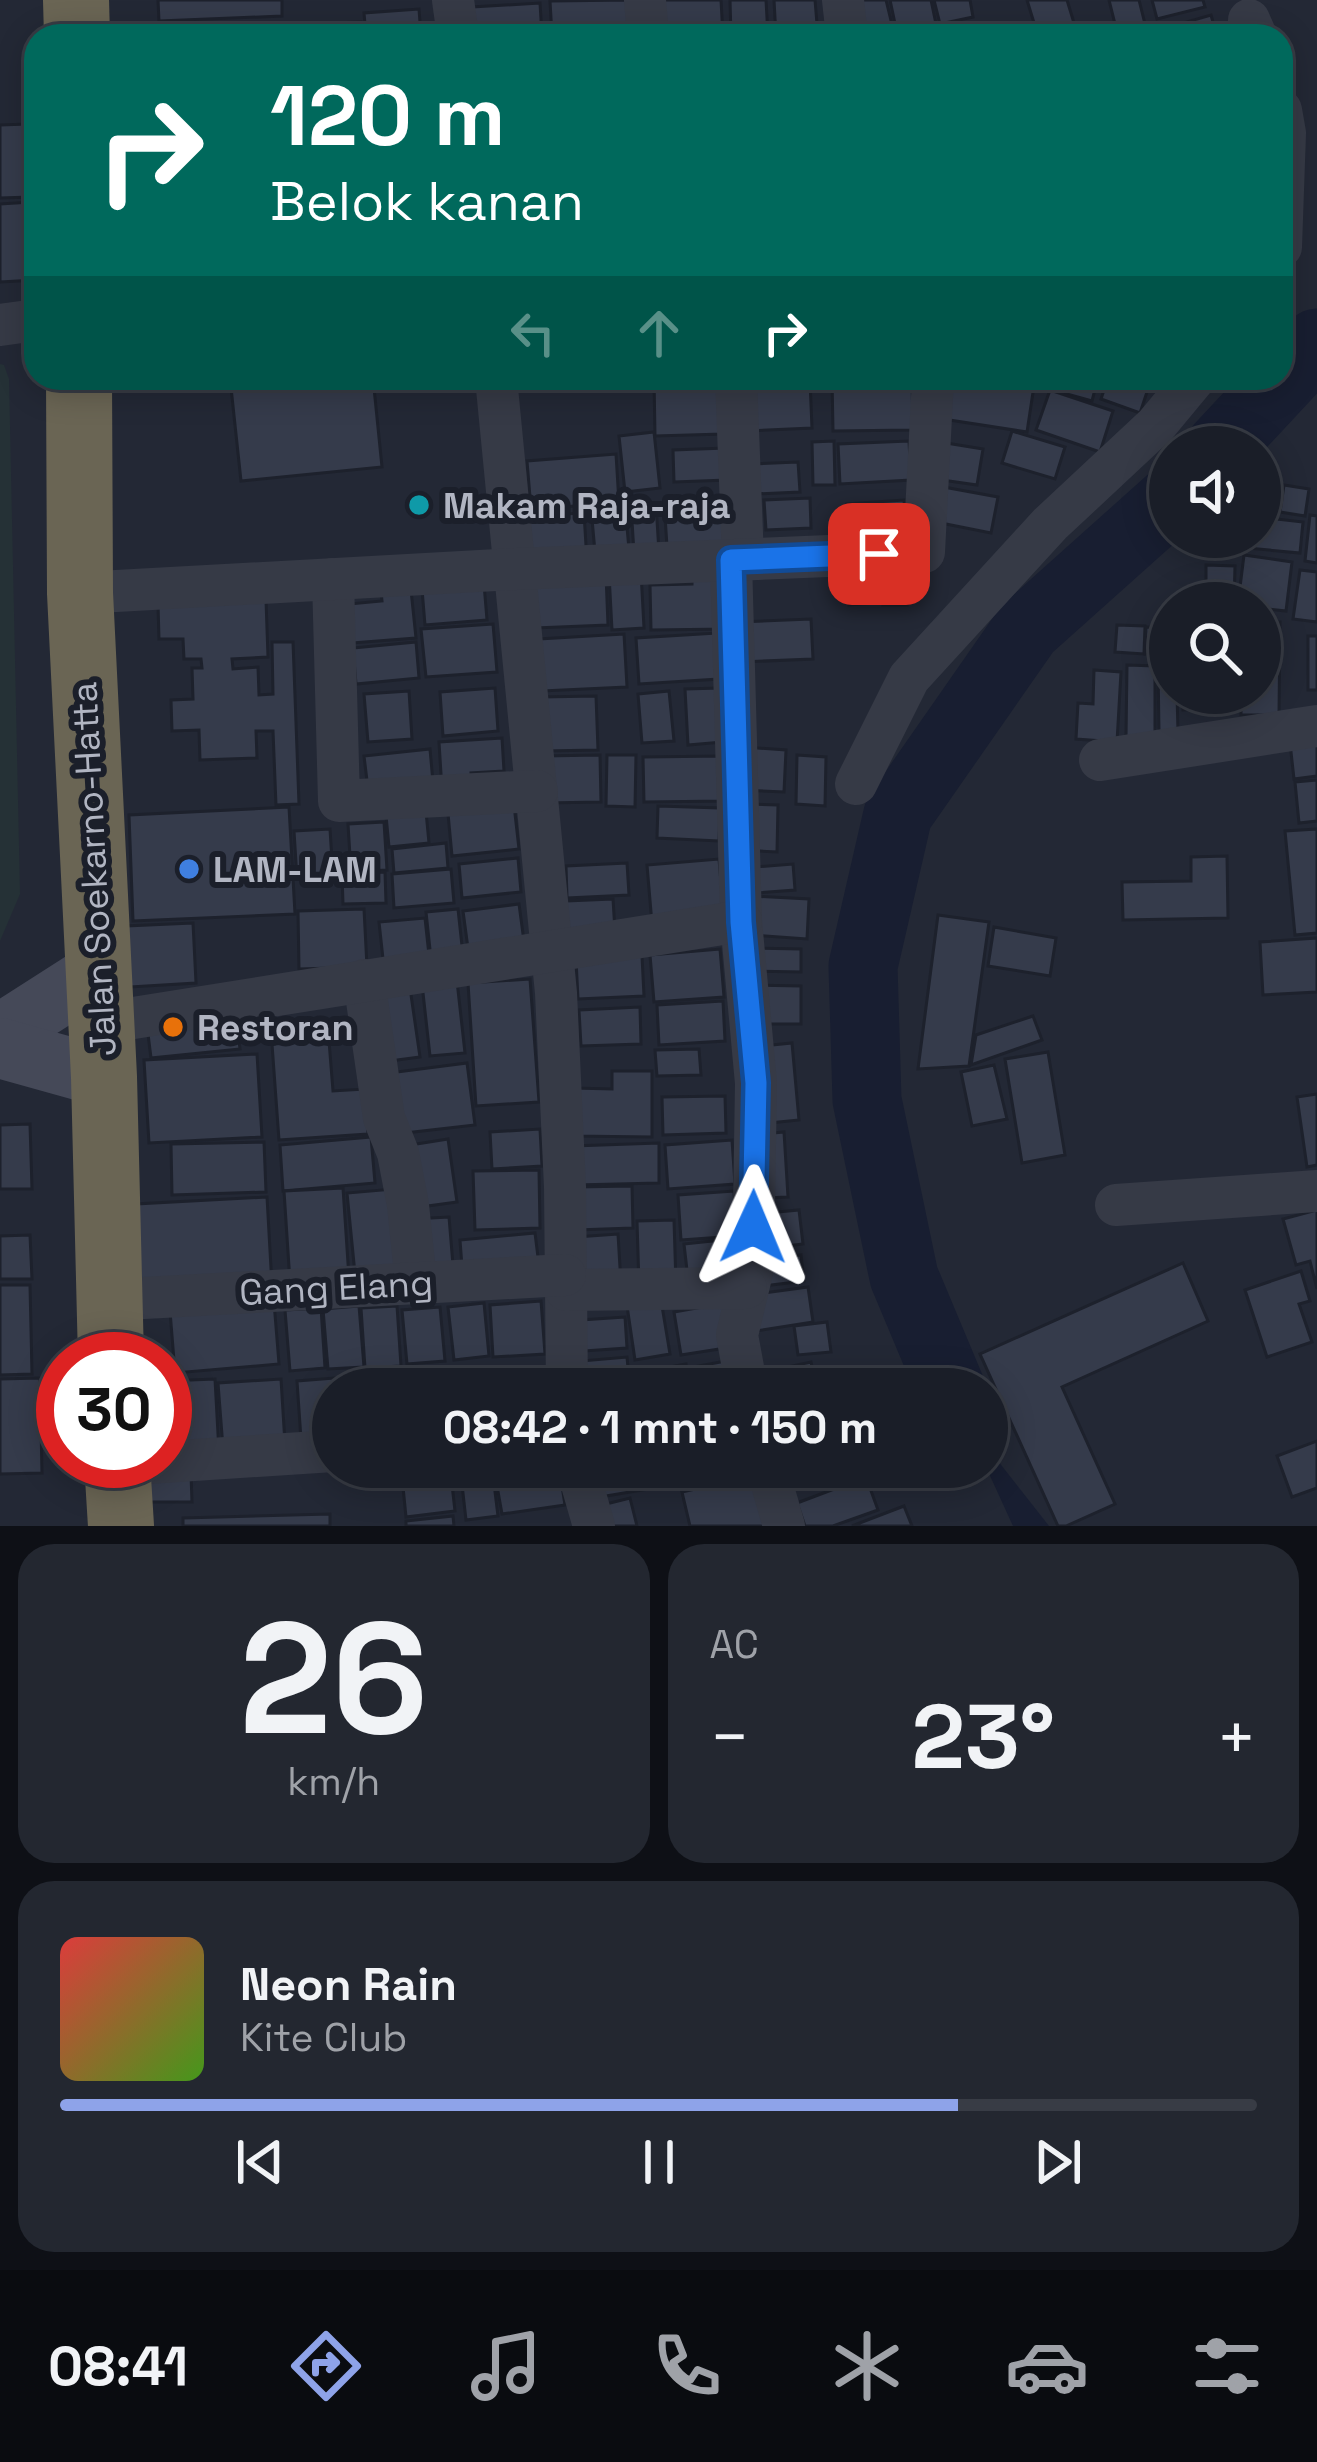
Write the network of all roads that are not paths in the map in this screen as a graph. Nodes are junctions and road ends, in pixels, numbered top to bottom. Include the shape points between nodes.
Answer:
1 (1294, 186) edge
2 (1293, 254) edge
3 (79, 390) edge
4 (497, 390) edge
5 (736, 390) edge
6 (932, 390) edge
7 (1185, 390) edge
8 (737, 560) junction
9 (516, 568) junction
10 (333, 579) junction
11 (80, 593) junction
12 (1317, 726) edge
13 (1100, 760) dead end
14 (856, 784) dead end
15 (537, 791) junction
16 (741, 922) junction
17 (552, 952) junction
18 (364, 980) junction
19 (101, 1024) junction
20 (0, 1034) edge
21 (0, 1048) edge
22 (1317, 1191) edge
23 (1116, 1204) dead end
24 (566, 1282) junction
25 (416, 1283) junction
26 (746, 1288) junction
27 (109, 1329) edge
28 (567, 1368) edge
29 (743, 1368) edge
30 (312, 1454) edge
31 (192, 1473) edge
32 (583, 1488) edge
33 (773, 1488) edge
34 (594, 1526) edge
35 (784, 1526) edge

1 - 2 street via 1311,187 1306,238
3 - 11 highway, Jalan Soekarno-Hatta
4 - 9 street
5 - 8 street
6 - 8 street via 924,552
7 - 14 street via 909,678
8 - 9 street
8 - 16 street
9 - 10 street
9 - 15 street
10 - 11 street
10 - 15 street via 339,801
11 - 19 highway, Jalan Soekarno-Hatta
12 - 13 street
15 - 17 street
16 - 17 street
16 - 26 street via 756,1083 753,1268
17 - 18 street
17 - 24 street
18 - 19 street
18 - 25 street
19 - 20 street
19 - 21 street
19 - 27 highway, Jalan Soekarno-Hatta
22 - 23 street
24 - 25 street, Gang Elang
24 - 26 street, Gang Elang
24 - 28 street
25 - 27 street, Gang Elang
26 - 29 street via 737,1335
30 - 31 street
32 - 34 street
33 - 35 street

